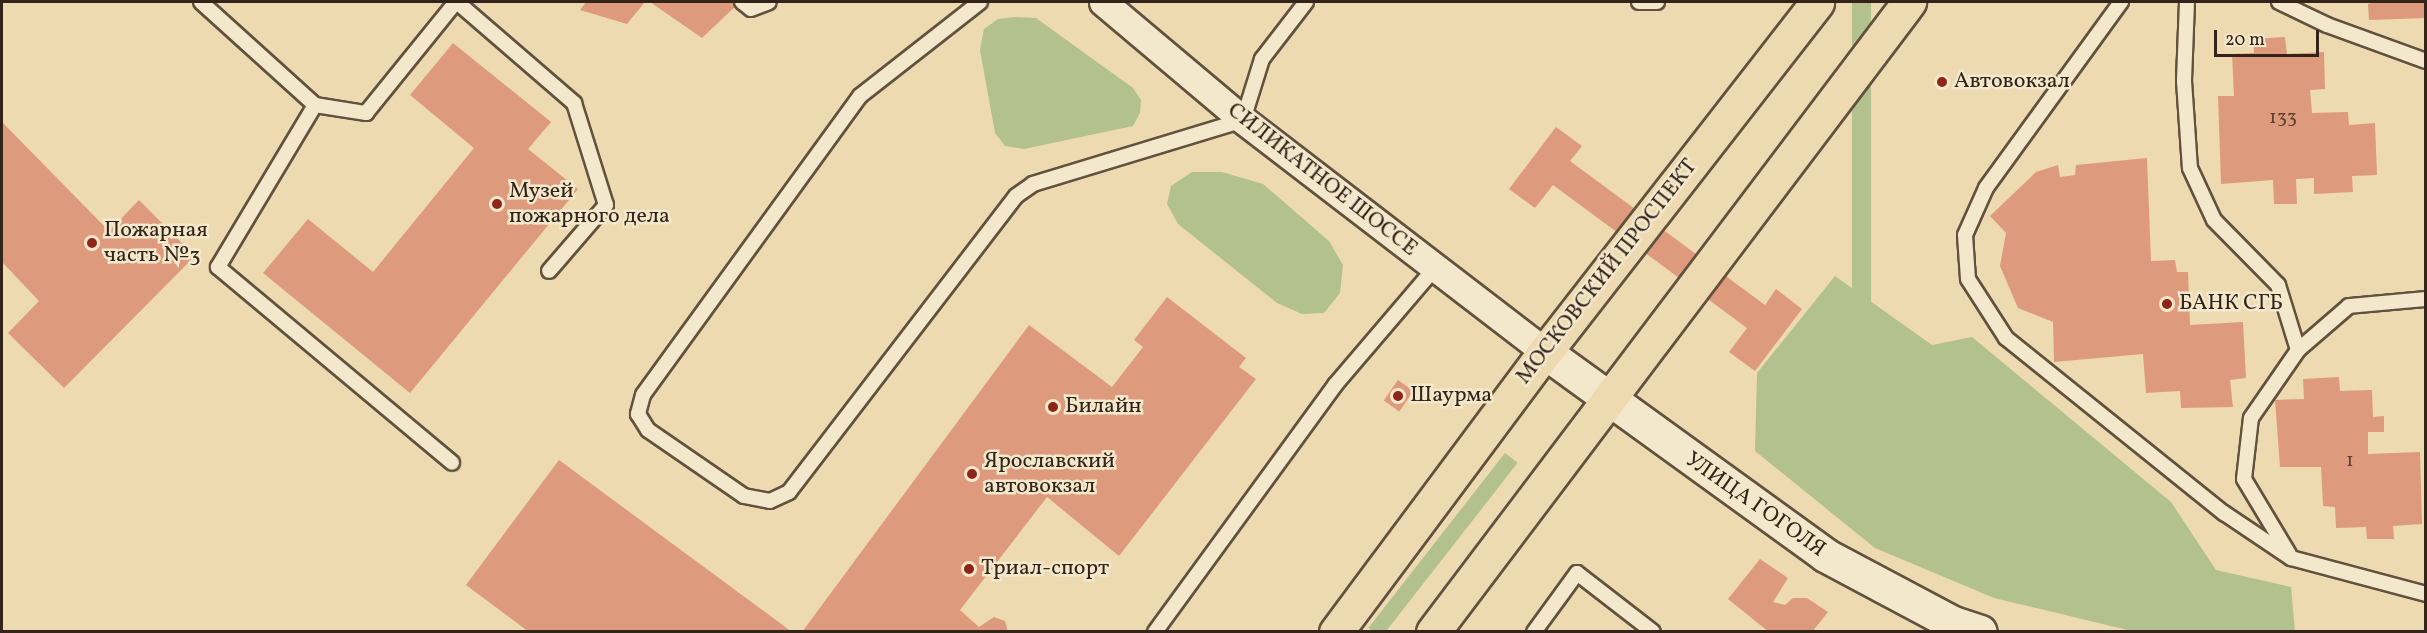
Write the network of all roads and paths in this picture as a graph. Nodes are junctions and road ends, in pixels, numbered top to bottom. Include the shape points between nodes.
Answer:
1 (201, 2) edge
2 (457, 2) edge
3 (742, 2) edge
4 (769, 2) edge
5 (980, 2) edge
6 (1103, 2) edge
7 (1306, 2) edge
8 (1639, 2) edge
9 (1656, 2) edge
10 (1817, 2) edge
11 (1909, 2) edge
12 (2121, 2) edge
13 (2187, 2) edge
14 (2279, 2) edge
15 (2426, 61) edge
16 (315, 105) junction
17 (1244, 120) junction
18 (1435, 268) junction
19 (549, 271) dead end
20 (2426, 299) edge
21 (2298, 350) junction
22 (1545, 352) junction
23 (1607, 398) junction
24 (452, 463) dead end
25 (2291, 558) junction
26 (2426, 594) edge
27 (1155, 632) edge
28 (1336, 632) edge
29 (1433, 632) edge
30 (1534, 632) edge
31 (1653, 632) edge
32 (1980, 632) edge

1 - 16 lane
2 - 16 lane via 366,113
2 - 19 lane via 574,104 606,205
3 - 4 lane via 751,9
5 - 17 lane via 860,96 643,395 638,414 648,430 744,496 770,501 789,492 1016,196 1033,184
6 - 17 street, СИЛИКАТНОЕ ШОССЕ
7 - 17 lane via 1262,58
8 - 9 lane
10 - 22 main road, МОСКОВСКИЙ ПРОСПЕКТ
11 - 23 main road
12 - 25 lane via 1986,188 1965,235 1968,279 2006,338 2224,513
13 - 21 lane via 2184,81 2190,168 2214,220 2278,285
14 - 15 lane via 2327,25
16 - 24 lane via 218,267
17 - 18 street, СИЛИКАТНОЕ ШОССЕ
18 - 22 street, СИЛИКАТНОЕ ШОССЕ
18 - 27 lane via 1335,385
20 - 21 lane via 2349,306
21 - 25 lane via 2251,418 2244,479
22 - 23 street, УЛИЦА ГОГОЛЯ
22 - 28 main road, МОСКОВСКИЙ ПРОСПЕКТ
23 - 29 main road
23 - 32 street, УЛИЦА ГОГОЛЯ via 1825,555 1953,624
25 - 26 lane
30 - 31 lane via 1577,573

